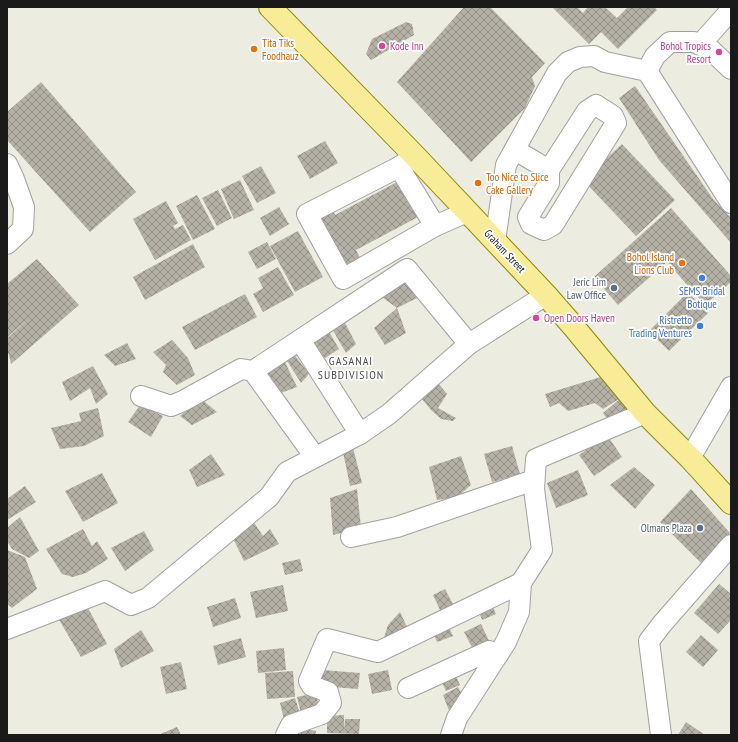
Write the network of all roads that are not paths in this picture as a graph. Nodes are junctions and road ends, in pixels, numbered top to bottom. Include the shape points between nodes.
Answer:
1 (270, 7) edge
2 (731, 10) edge
3 (703, 46) junction
4 (731, 69) edge
5 (647, 71) junction
6 (514, 150) junction
7 (407, 161) junction
8 (7, 164) edge
9 (548, 170) junction
10 (731, 202) edge
11 (467, 212) junction
12 (435, 226) junction
13 (495, 241) junction
14 (7, 244) edge
15 (546, 295) junction
16 (300, 340) junction
17 (468, 344) junction
18 (253, 371) junction
19 (731, 387) edge
20 (141, 396) dead end
21 (645, 413) junction
22 (360, 434) junction
23 (315, 457) junction
24 (690, 458) junction
25 (534, 480) junction
26 (731, 503) edge
27 (351, 537) dead end
28 (731, 546) edge
29 (521, 583) junction
30 (8, 626) edge
31 (498, 655) junction
32 (408, 688) dead end
33 (286, 735) edge
34 (450, 735) edge
35 (661, 735) edge

1 - 7 main road, Graham Street
2 - 3 street via 706,38
3 - 4 street
3 - 5 street via 694,42 670,42 655,56
5 - 6 street via 605,62 594,56 580,56 568,62 557,73
5 - 10 street
6 - 9 street
6 - 13 street via 506,166
7 - 11 main road, Graham Street
7 - 12 street
7 - 12 street via 307,214 343,279
8 - 14 street via 24,208 23,229
9 - 9 street via 587,111 596,105 613,116 616,123 553,225 544,230 531,224 528,218 549,183
11 - 12 street
11 - 13 main road, Graham Street
13 - 15 main road, Graham Street
15 - 17 street
15 - 21 main road, Graham Street
16 - 17 street via 407,269
16 - 18 street
16 - 22 street
17 - 22 street via 389,414
18 - 20 street via 241,369 171,406
18 - 23 street
19 - 24 street
21 - 24 main road, Graham Street
21 - 25 street via 536,459
22 - 23 street
23 - 30 street via 287,472 269,497 148,598 131,605 105,591
24 - 26 main road, Graham Street
25 - 27 street via 397,526
25 - 29 street via 542,550
28 - 35 street via 650,641
29 - 31 street via 519,612
29 - 33 street via 378,652 327,638 310,681 312,686 328,692 331,703 322,714 291,725
31 - 32 street via 489,651
31 - 34 street via 457,718

